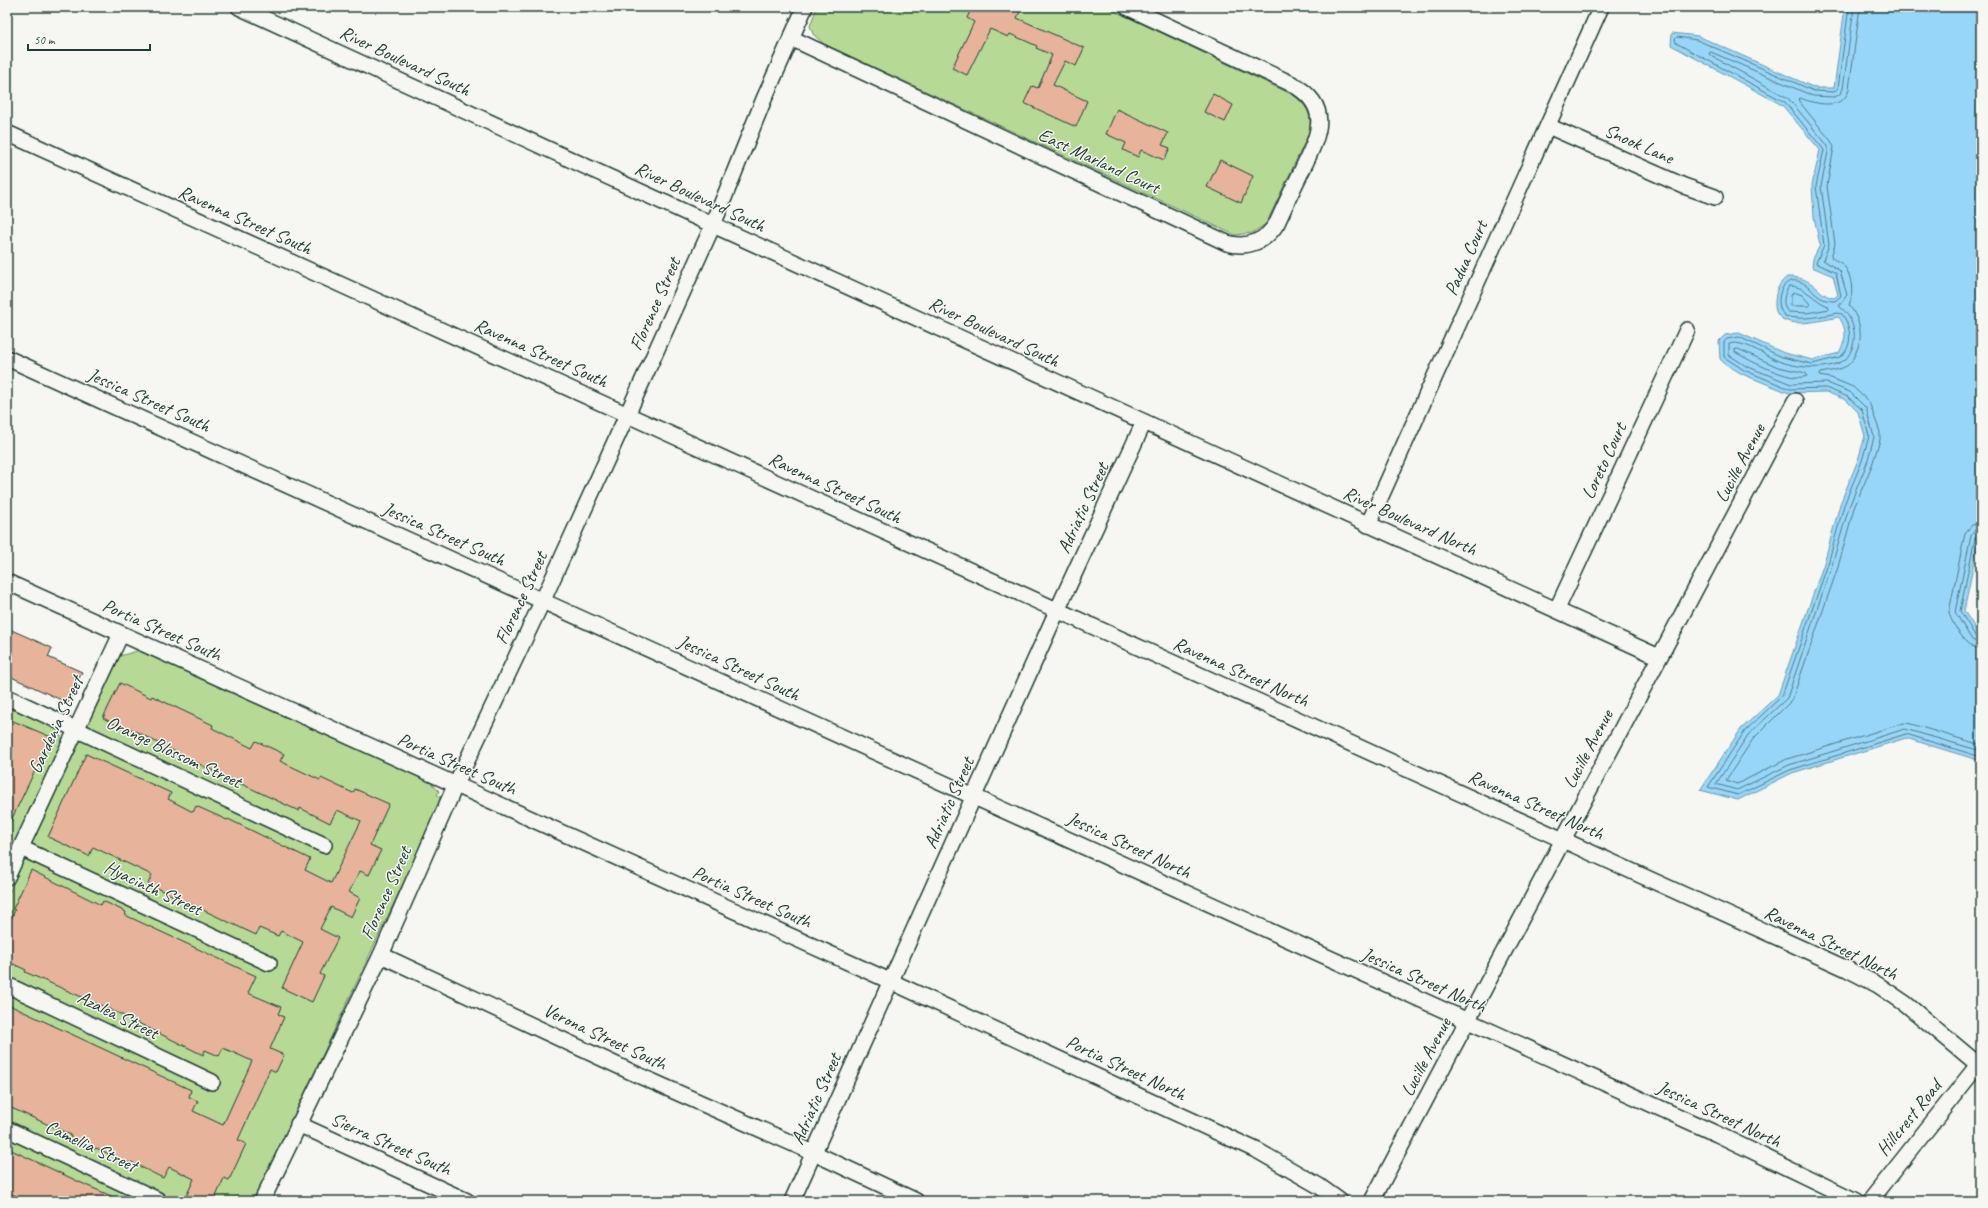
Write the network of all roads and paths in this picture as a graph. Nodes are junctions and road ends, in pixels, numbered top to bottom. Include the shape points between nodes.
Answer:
1 (238, 7) edge
2 (804, 7) edge
3 (1127, 7) edge
4 (1601, 7) edge
5 (791, 38) junction
6 (1548, 126) junction
7 (7, 133) edge
8 (1715, 197) dead end
9 (713, 225) junction
10 (1687, 330) dead end
11 (7, 358) edge
12 (1795, 401) dead end
13 (627, 415) junction
14 (1144, 422) junction
15 (1368, 524) junction
16 (7, 582) edge
17 (543, 600) junction
18 (1556, 609) junction
19 (1057, 611) junction
20 (121, 634) junction
21 (1659, 657) junction
22 (7, 697) edge
23 (76, 728) junction
24 (455, 786) junction
25 (974, 797) junction
26 (1564, 840) junction
27 (324, 845) dead end
28 (21, 848) junction
29 (7, 877) edge
30 (381, 955) junction
31 (269, 963) dead end
32 (890, 982) junction
33 (7, 985) edge
34 (1468, 1022) junction
35 (1980, 1064) edge
36 (212, 1082) dead end
37 (298, 1124) junction
38 (7, 1129) edge
39 (814, 1153) junction
40 (158, 1200) dead end
41 (262, 1201) edge
42 (467, 1201) edge
43 (792, 1201) edge
44 (916, 1201) edge
45 (1340, 1201) edge
46 (1372, 1201) edge
47 (1856, 1201) edge
48 (1870, 1201) edge

1 - 9 street, River Boulevard South
2 - 5 street, Florence Street
3 - 5 street, East Marland Court via 1292,84 1308,96 1317,110 1319,126 1315,142 1277,223 1264,239 1249,245 1235,246 1220,240
4 - 6 street, Padua Court
5 - 9 street, Florence Street
6 - 8 street, Snook Lane via 1684,186
6 - 15 street, Padua Court
7 - 13 street, Ravenna Street South
9 - 13 street, Florence Street
9 - 14 street, River Boulevard South
10 - 18 street, Loreto Court
11 - 17 street, Jessica Street South
12 - 21 street, Lucille Avenue
13 - 17 street, Florence Street
13 - 19 street, Ravenna Street South
14 - 15 street, River Boulevard North
14 - 19 street, Adriatic Street
15 - 18 street, River Boulevard North
16 - 20 street, Portia Street South
17 - 24 street, Florence Street
17 - 25 street, Jessica Street South
18 - 21 street, River Boulevard North
19 - 25 street, Adriatic Street
19 - 26 street, Ravenna Street North
20 - 23 street, Gardenia Street
20 - 24 street, Portia Street South
21 - 26 street, Lucille Avenue
22 - 23 street, Orange Blossom Street
23 - 27 street, Orange Blossom Street
23 - 28 street, Gardenia Street
24 - 30 street, Florence Street
24 - 32 street, Portia Street South
25 - 32 street, Adriatic Street
25 - 34 street, Jessica Street North
26 - 34 street, Lucille Avenue
26 - 35 street, Ravenna Street North via 1878,985 1906,1004
28 - 29 street, Gardenia Street
28 - 31 street, Hyacinth Street
30 - 37 street, Florence Street
30 - 39 street, Verona Street South via 640,1076
32 - 39 street, Adriatic Street
32 - 45 street, Portia Street North via 1258,1151 1308,1179
33 - 36 street, Azalea Street
34 - 46 street, Lucille Avenue
34 - 47 street, Jessica Street North via 1717,1134
35 - 48 street, Hillcrest Road
37 - 41 street, Florence Street
37 - 42 street, Sierra Street South
38 - 40 street, Camellia Street
39 - 43 street, Adriatic Street
39 - 44 street, Verona Street South

